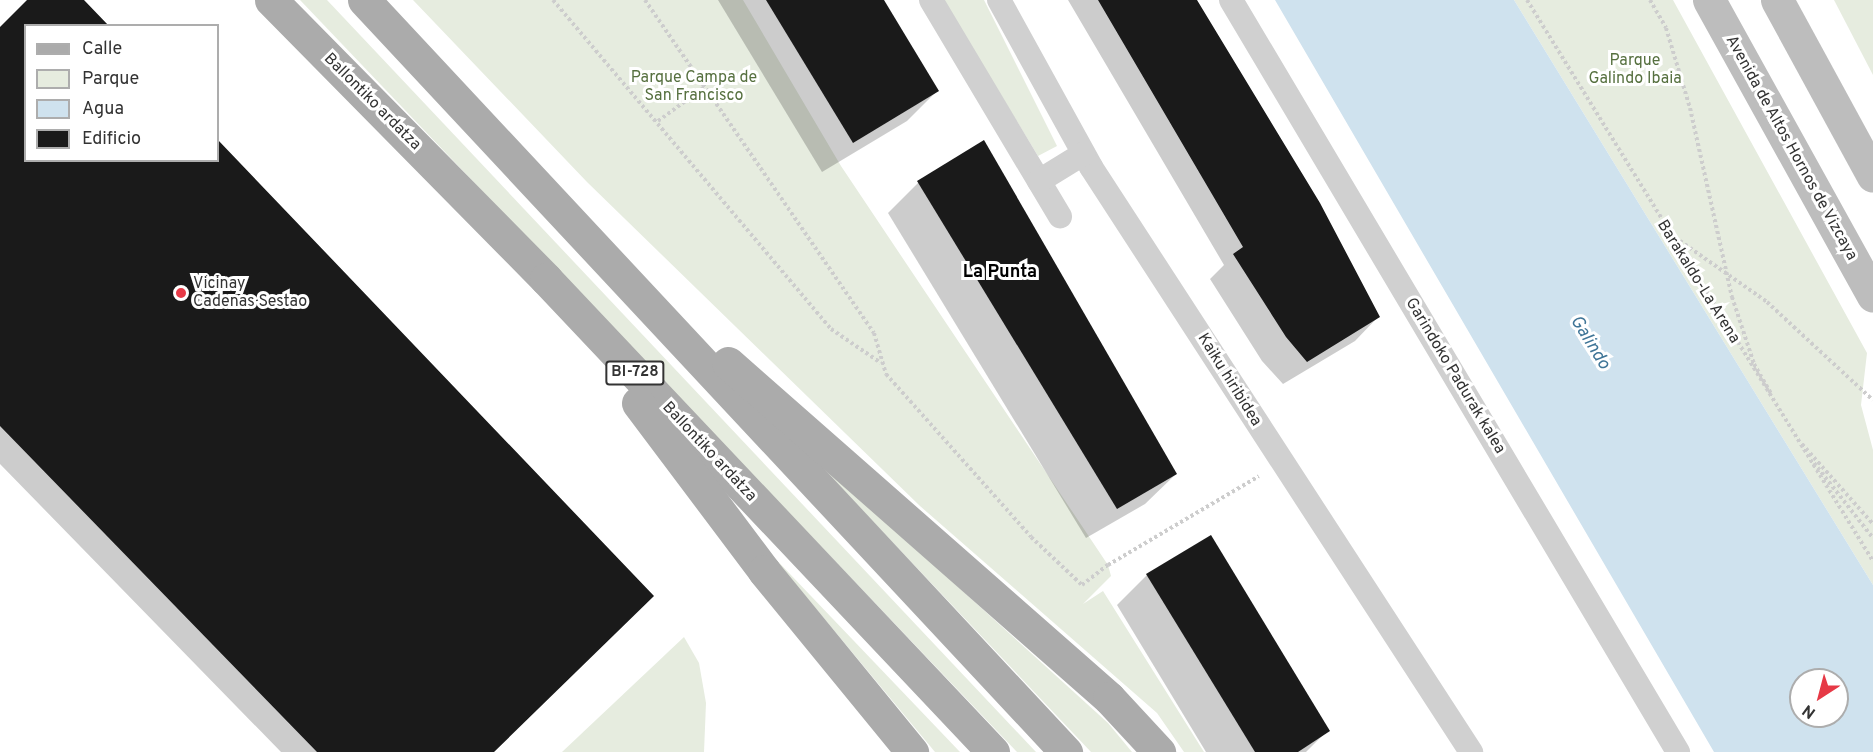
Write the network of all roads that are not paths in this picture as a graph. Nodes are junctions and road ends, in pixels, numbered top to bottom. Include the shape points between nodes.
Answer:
1 (271, 0) edge
2 (364, 0) edge
3 (932, 0) edge
4 (999, 0) edge
5 (1231, 0) edge
6 (1709, 0) edge
7 (1777, 0) edge
8 (1083, 154) junction
9 (1873, 176) edge
10 (1039, 181) junction
11 (1060, 216) dead end
12 (593, 245) junction
13 (546, 279) junction
14 (1873, 296) edge
15 (912, 752) edge
16 (993, 752) edge
17 (1066, 752) edge
18 (1159, 752) edge
19 (1471, 752) edge
20 (1678, 752) edge

1 - 13 main road, Ballontiko ardatza / BI-728
2 - 12 main road
3 - 10 street
4 - 8 street, Kaiku hiribidea
5 - 20 street, Garindoko Padurak kalea
6 - 14 main road, Avenida de Altos Hornos de Vizcaya
7 - 9 main road
8 - 10 street
8 - 19 street, Kaiku hiribidea via 1280,464
10 - 11 street
12 - 17 main road
12 - 18 main road via 1083,675
13 - 15 main road via 764,571
13 - 16 main road, Ballontiko ardatza / BI-728

